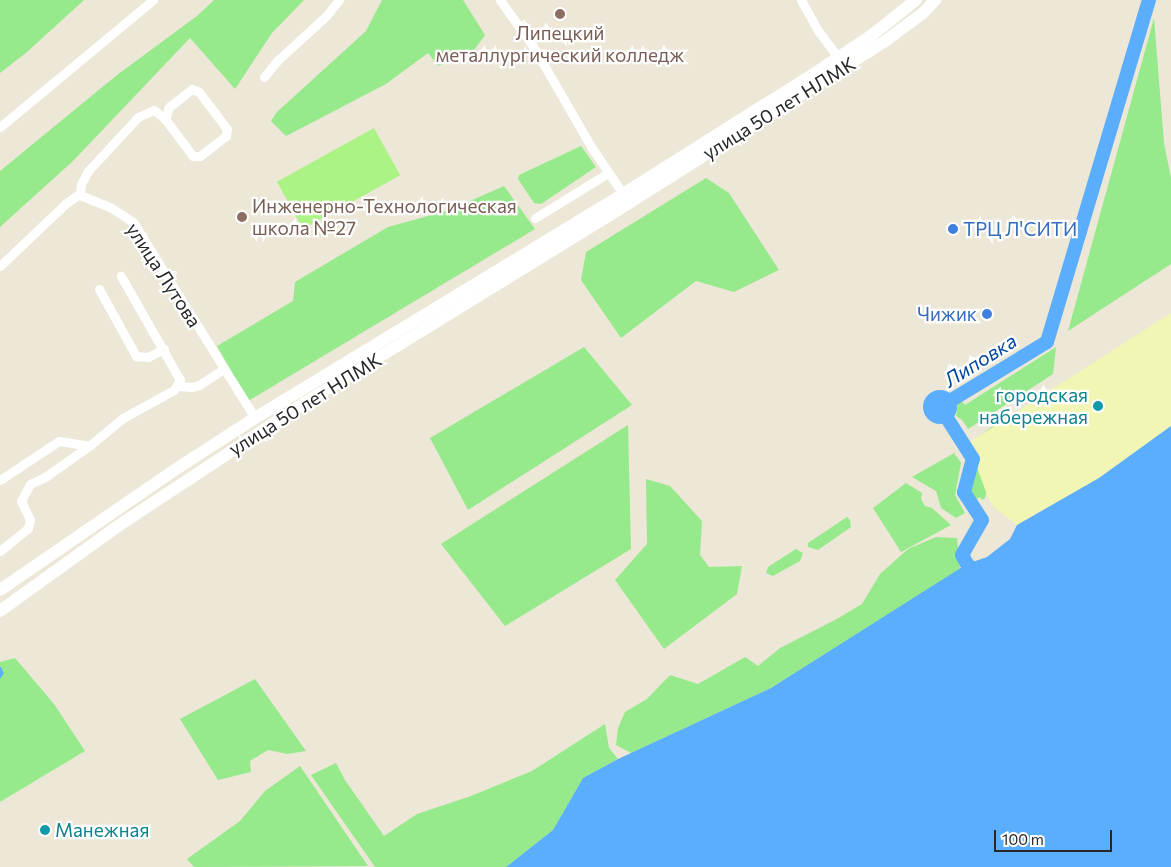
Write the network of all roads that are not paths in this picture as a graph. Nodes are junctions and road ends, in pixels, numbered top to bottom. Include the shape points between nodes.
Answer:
1 (153, 0) edge
2 (339, 0) edge
3 (500, 0) edge
4 (801, 0) edge
5 (916, 0) edge
6 (935, 0) edge
7 (838, 57) junction
8 (264, 77) dead end
9 (165, 118) junction
10 (0, 127) edge
11 (608, 173) junction
12 (623, 194) junction
13 (80, 195) junction
14 (618, 210) junction
15 (535, 218) dead end
16 (0, 266) edge
17 (121, 276) dead end
18 (99, 289) dead end
19 (164, 349) junction
20 (224, 369) junction
21 (178, 386) junction
22 (255, 418) junction
23 (90, 446) junction
24 (170, 473) junction
25 (0, 480) edge
26 (163, 496) junction
27 (0, 551) edge
28 (0, 590) edge
29 (0, 611) edge

1 - 10 street
2 - 8 street
3 - 11 street via 533,46
4 - 7 street
5 - 7 main road, улица 50 лет НЛМК
6 - 14 main road, улица 50 лет НЛМК via 888,39
7 - 12 main road, улица 50 лет НЛМК
9 - 9 street via 193,156 200,156 226,136 227,129 199,92 192,89 169,107
9 - 13 street via 154,110 138,116 88,171 81,184
11 - 12 street
11 - 15 street
12 - 14 main road via 626,198
12 - 22 main road, улица 50 лет НЛМК
13 - 16 street via 65,204
13 - 20 street, улица Лутова via 110,207 133,222
14 - 26 main road, улица 50 лет НЛМК via 306,402
17 - 19 street
18 - 19 street via 136,356 148,357
19 - 21 street via 180,380
20 - 21 street via 192,388
20 - 22 street, улица Лутова
21 - 23 street via 123,418
22 - 24 main road, улица 50 лет НЛМК
23 - 25 street via 59,441
23 - 27 street via 30,484 21,502 30,520 28,528
24 - 26 main road
24 - 28 main road, улица 50 лет НЛМК
26 - 29 main road, улица 50 лет НЛМК

